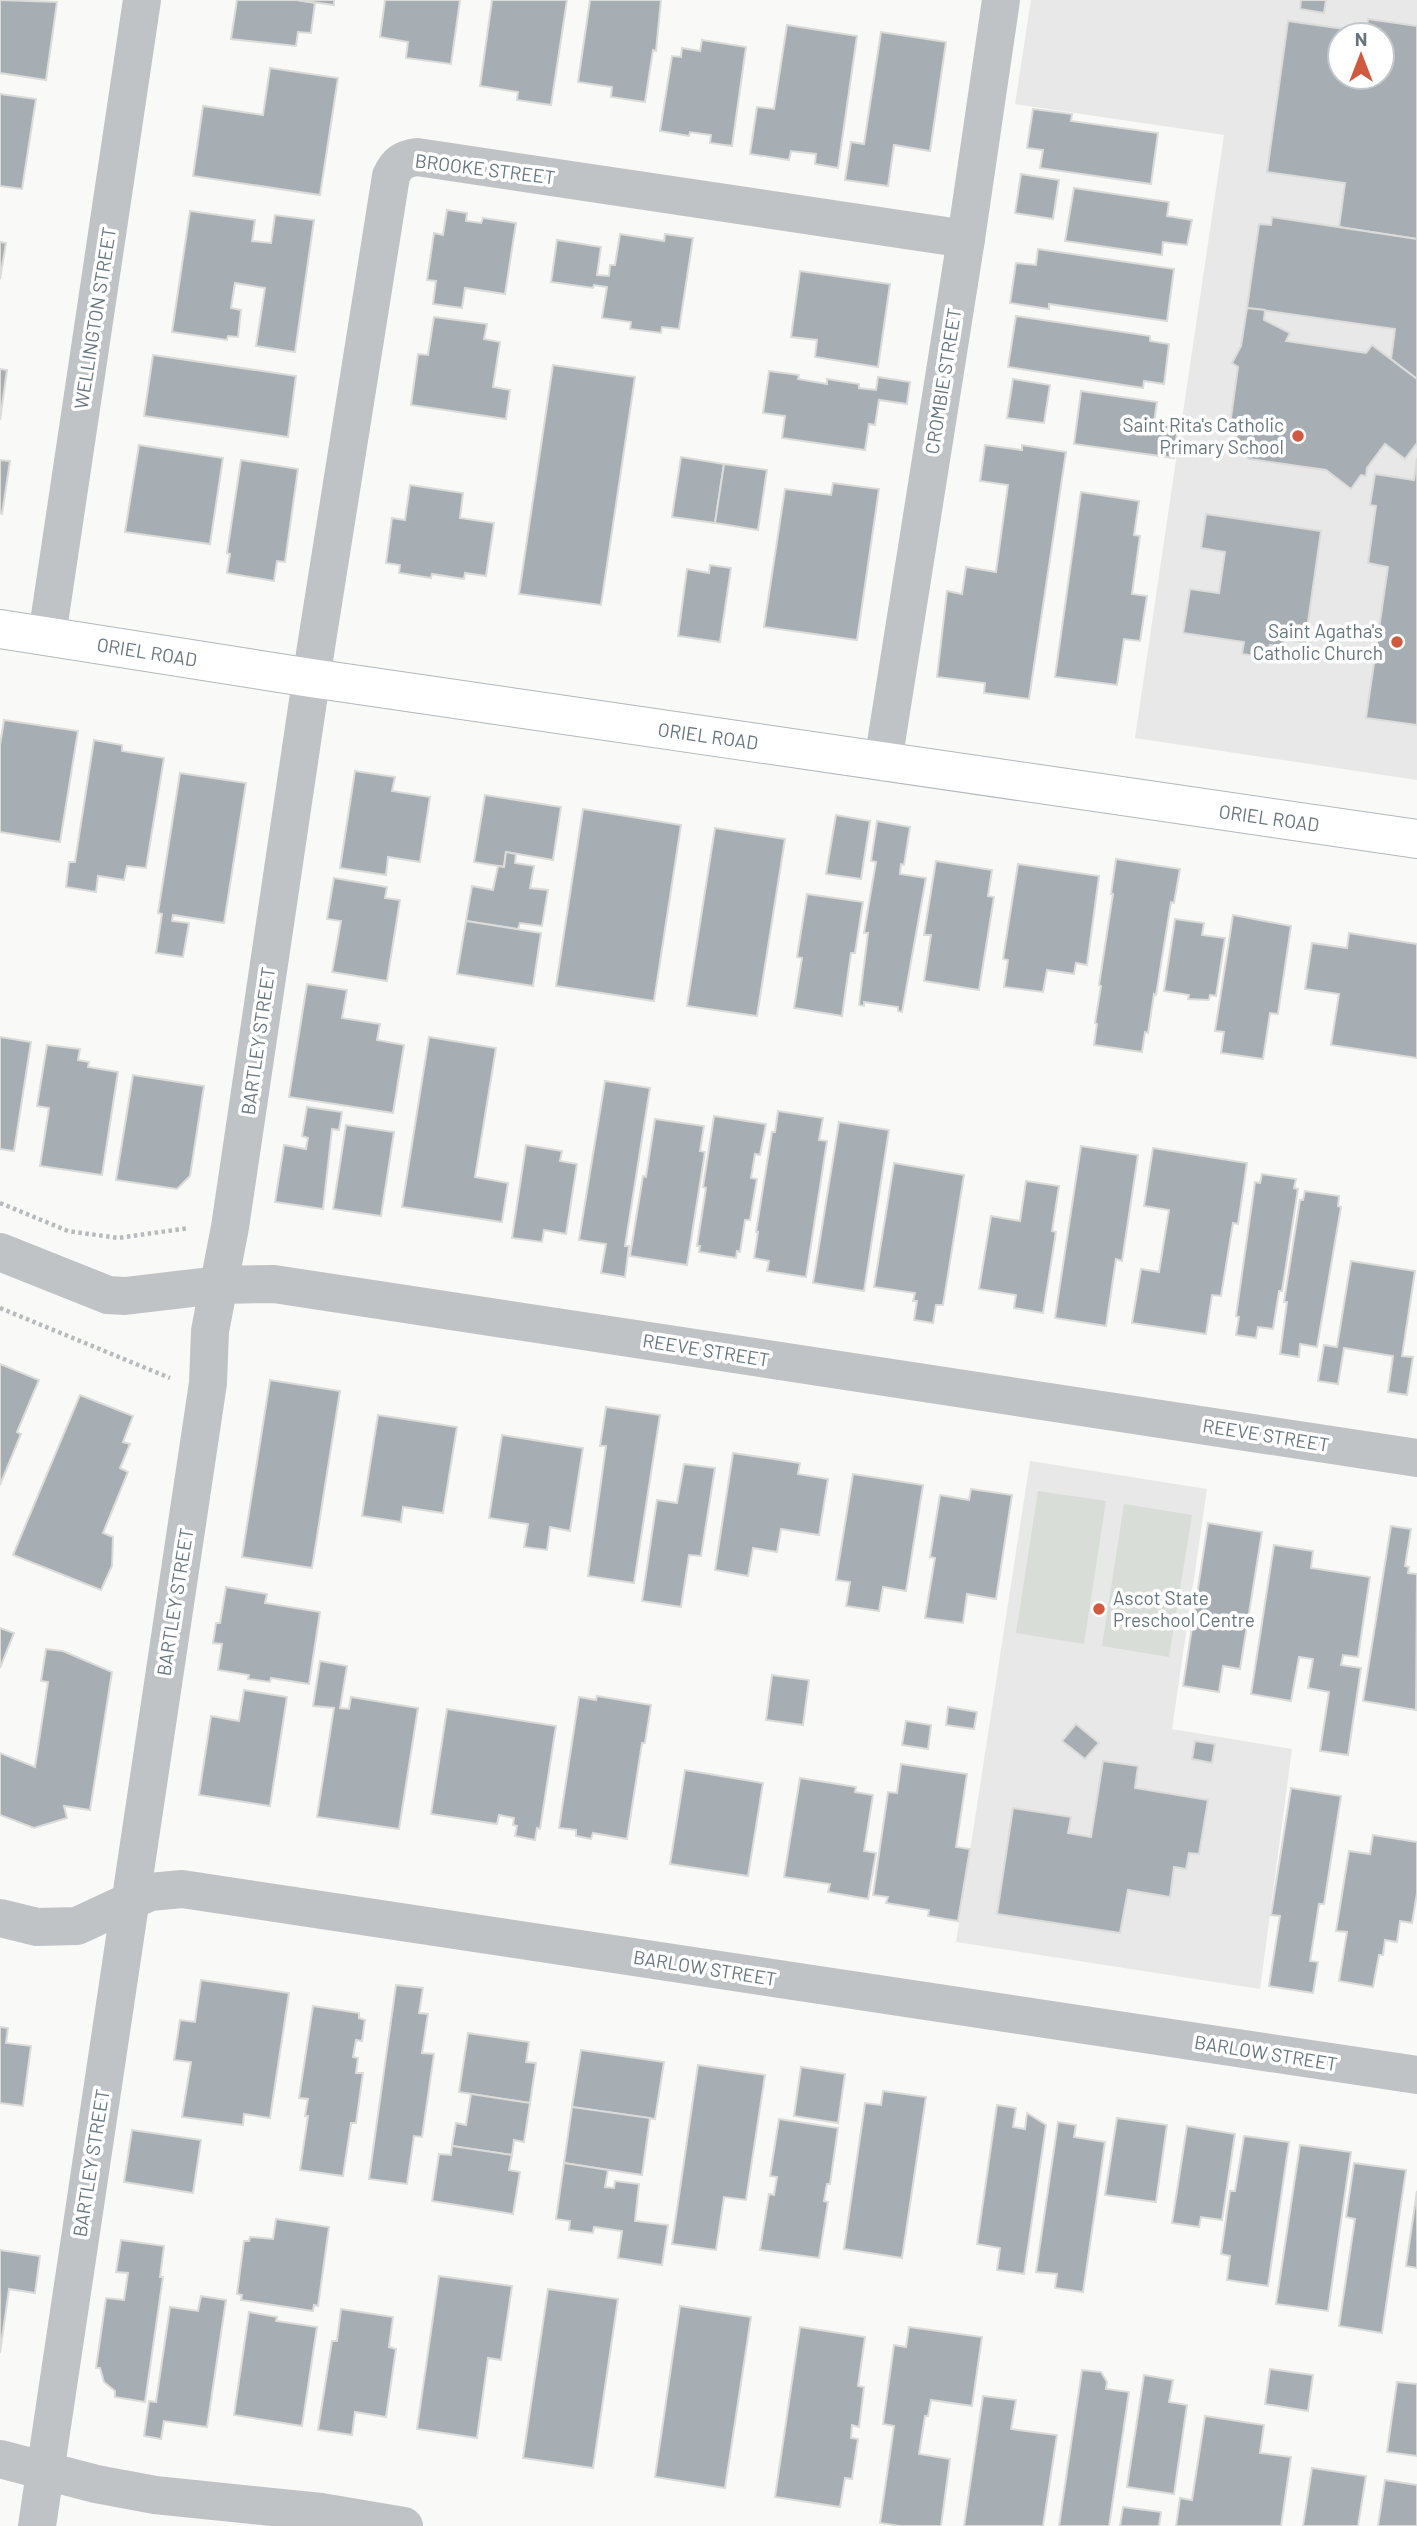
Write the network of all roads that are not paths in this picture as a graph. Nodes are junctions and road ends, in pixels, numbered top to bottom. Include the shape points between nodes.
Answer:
1 (142, 0) edge
2 (1001, 0) edge
3 (966, 239) junction
4 (0, 629) edge
5 (47, 636) junction
6 (312, 678) junction
7 (883, 762) junction
8 (1417, 839) edge
9 (0, 1252) edge
10 (219, 1285) junction
11 (1417, 1458) edge
12 (130, 1902) junction
13 (0, 1918) edge
14 (1417, 2076) edge
15 (0, 2459) edge
16 (45, 2470) junction
17 (37, 2526) edge
18 (404, 2526) edge

1 - 5 street, WELLINGTON STREET
2 - 3 street, CROMBIE STREET
3 - 6 street, BROOKE STREET via 417,157 396,165
3 - 7 street, CROMBIE STREET
4 - 5 street, ORIEL ROAD
5 - 6 street, ORIEL ROAD
6 - 7 street, ORIEL ROAD
6 - 10 street, BARTLEY STREET
7 - 8 street, ORIEL ROAD
9 - 10 street, REEVE STREET via 108,1295
10 - 11 street, REEVE STREET via 274,1284
10 - 12 street, BARTLEY STREET
12 - 13 street, BARLOW STREET via 77,1926 37,1927
12 - 14 street, BARLOW STREET via 150,1892 182,1889
12 - 16 street, BARTLEY STREET
15 - 16 street
16 - 17 street, BARTLEY STREET
16 - 18 street via 155,2495 321,2512

